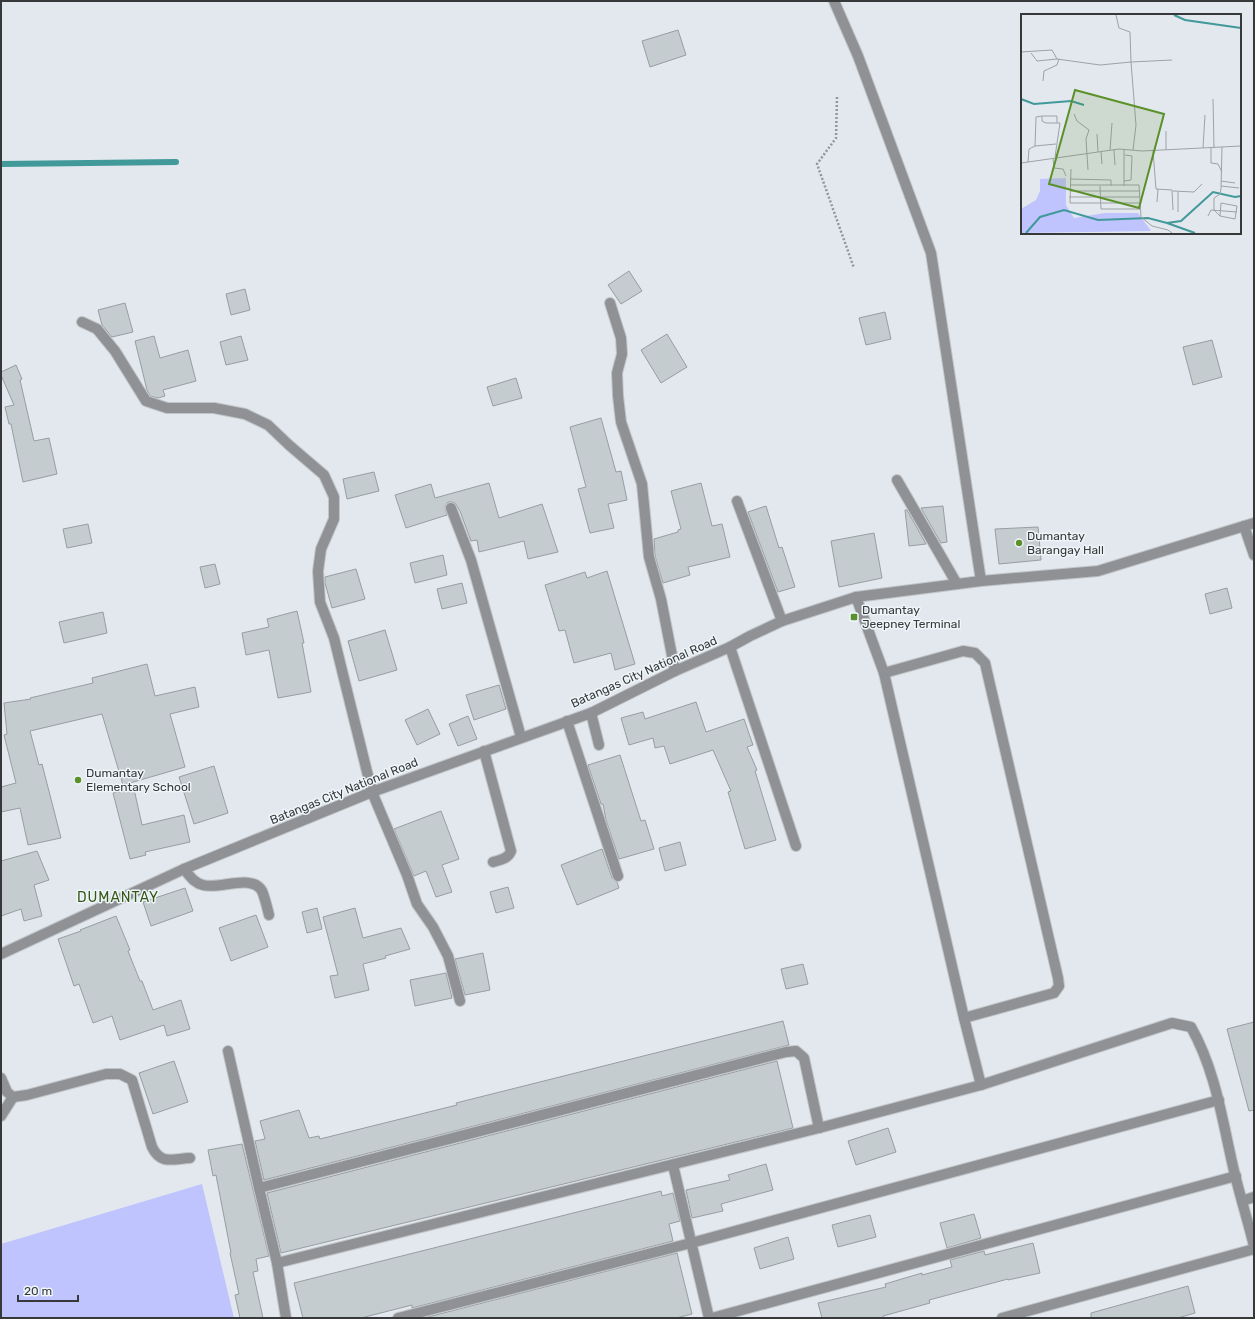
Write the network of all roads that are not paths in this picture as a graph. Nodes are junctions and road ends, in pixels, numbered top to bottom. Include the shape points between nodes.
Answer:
1 (834, 1) edge
2 (610, 303) dead end
3 (82, 322) dead end
4 (897, 480) dead end
5 (737, 501) dead end
6 (451, 508) dead end
7 (1249, 524) edge
8 (1254, 555) edge
9 (981, 581) junction
10 (957, 584) junction
11 (856, 597) junction
12 (782, 621) junction
13 (730, 647) junction
14 (675, 671) junction
15 (884, 673) junction
16 (591, 712) junction
17 (567, 721) junction
18 (521, 737) junction
19 (599, 745) dead end
20 (484, 751) junction
21 (372, 792) junction
22 (796, 846) dead end
23 (493, 862) dead end
24 (184, 870) junction
25 (618, 876) dead end
26 (269, 915) dead end
27 (1, 954) edge
28 (460, 1001) dead end
29 (964, 1018) junction
30 (228, 1052) dead end
31 (1, 1078) edge
32 (981, 1085) junction
33 (13, 1097) junction
34 (1219, 1100) junction
35 (1, 1116) edge
36 (819, 1128) junction
37 (190, 1158) dead end
38 (673, 1164) junction
39 (1236, 1176) junction
40 (259, 1188) junction
41 (1254, 1197) edge
42 (1242, 1201) junction
43 (691, 1243) junction
44 (1254, 1247) edge
45 (277, 1263) junction
46 (286, 1318) edge
47 (398, 1318) edge
48 (709, 1318) edge
49 (712, 1318) edge
50 (1002, 1318) edge

1 - 9 street via 858,56 931,253
2 - 14 street via 621,338 622,354 617,373 622,422 642,484 649,557 661,599
3 - 21 street via 97,329 115,351 146,401 167,408 214,408 246,414 268,425 324,474 334,498 334,519 321,549 318,571 320,602 334,638
4 - 10 street
5 - 12 street
6 - 18 street via 471,560
7 - 8 street
7 - 9 street, Batangas City National Road via 1098,571
9 - 10 street, Batangas City National Road
10 - 11 street, Batangas City National Road
11 - 12 street, Batangas City National Road
11 - 15 street
12 - 13 street, Batangas City National Road
13 - 14 street, Batangas City National Road
13 - 22 street
14 - 16 street, Batangas City National Road
15 - 29 street
15 - 29 street via 963,651 975,653 985,663 1048,932 1059,986 1054,993
16 - 17 street, Batangas City National Road
16 - 19 street
17 - 18 street, Batangas City National Road
17 - 25 street
18 - 20 street, Batangas City National Road
20 - 21 street, Batangas City National Road
20 - 23 street via 511,852 506,858
21 - 24 street, Batangas City National Road
21 - 28 street via 417,904 448,956
24 - 26 street via 194,881 203,885 219,886 241,882 255,884 262,890
24 - 27 street, Batangas City National Road
29 - 32 street
30 - 40 street
31 - 33 street via 6,1092
32 - 34 street via 1172,1023 1191,1027 1200,1043
32 - 36 street
33 - 35 street
33 - 37 street via 106,1074 120,1074 132,1080 156,1155 163,1160
34 - 39 street
34 - 43 street
36 - 38 street
36 - 40 street via 804,1058 796,1051 786,1052
38 - 43 street
38 - 45 street
39 - 42 street
39 - 49 street
40 - 45 street
41 - 42 street
42 - 44 street
43 - 47 street
43 - 48 street
44 - 50 street
45 - 46 street

